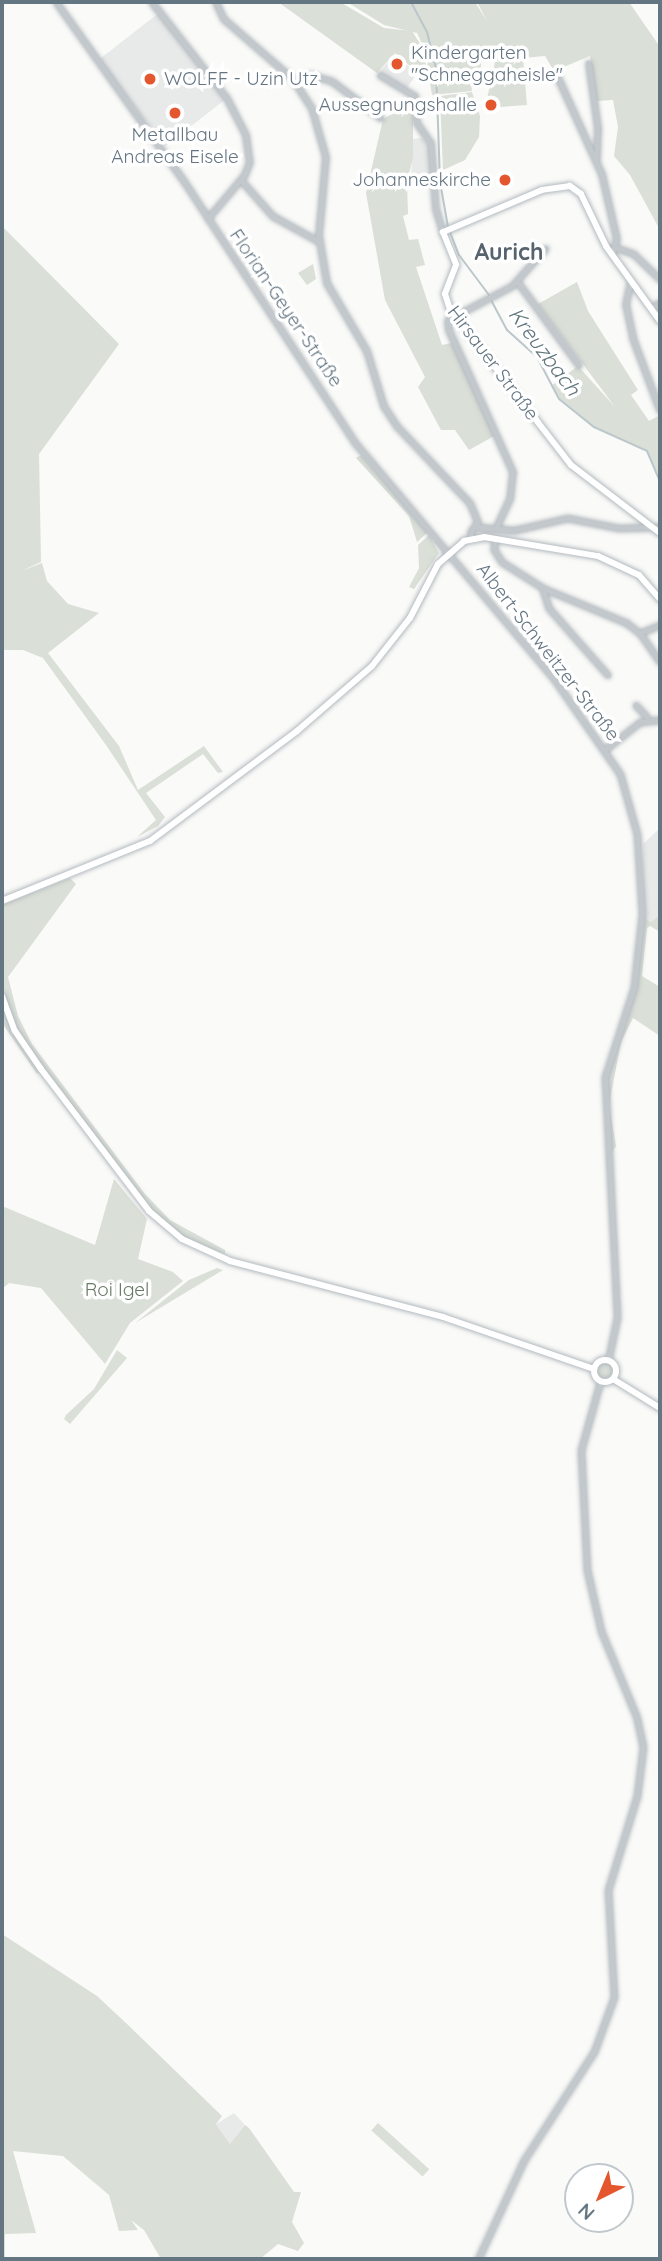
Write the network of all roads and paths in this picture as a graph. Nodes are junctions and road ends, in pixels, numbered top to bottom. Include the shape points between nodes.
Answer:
1 (56, 2) edge
2 (152, 2) edge
3 (216, 2) edge
4 (589, 63) dead end
5 (380, 75) dead end
6 (557, 75) dead end
7 (293, 79) junction
8 (381, 118) dead end
9 (597, 160) junction
10 (242, 181) junction
11 (208, 219) junction
12 (446, 230) junction
13 (320, 242) junction
14 (545, 249) dead end
15 (615, 251) junction
16 (660, 279) edge
17 (631, 280) junction
18 (517, 282) junction
19 (660, 303) edge
20 (649, 308) junction
21 (454, 315) junction
22 (660, 321) edge
23 (579, 365) dead end
24 (660, 410) edge
25 (498, 525) junction
26 (477, 527) junction
27 (659, 529) edge
28 (472, 539) junction
29 (496, 540) junction
30 (448, 552) junction
31 (542, 588) junction
32 (660, 599) edge
33 (660, 625) edge
34 (640, 633) junction
35 (660, 662) edge
36 (608, 675) dead end
37 (635, 705) dead end
38 (647, 718) junction
39 (660, 720) edge
40 (606, 749) junction
41 (2, 901) edge
42 (2, 996) edge
43 (608, 1361) junction
44 (594, 1369) junction
45 (613, 1379) junction
46 (600, 1382) junction
47 (660, 1408) edge
48 (478, 2259) edge

1 - 11 street, Florian-Geyer-Straße
2 - 10 street via 242,121 250,150
3 - 7 street via 223,19 242,38
4 - 9 street via 598,128
5 - 12 street via 415,96 417,123 431,144 436,209
6 - 9 street
7 - 8 street via 311,75 332,81
7 - 13 street via 312,108 326,157
9 - 15 street
10 - 11 street
10 - 13 street via 283,224
11 - 30 street, Florian-Geyer-Straße via 356,444
12 - 15 main road via 561,185 576,189
12 - 21 main road, Hirsauer Straße via 456,265 445,294
13 - 26 street via 327,283 367,351 384,406 427,460 470,503
14 - 18 street
15 - 16 street via 634,254
15 - 17 main road
17 - 20 main road
17 - 24 street via 626,292 631,329
18 - 21 street
18 - 23 street
19 - 20 street
20 - 22 main road
21 - 25 street via 448,321 449,330 513,472 510,499
21 - 27 main road, Hirsauer Straße via 571,465
25 - 26 street
25 - 27 street via 515,530 568,518 620,528
26 - 28 street via 471,532
28 - 29 main road
28 - 30 main road
29 - 31 street via 494,549 502,562
29 - 32 main road via 609,559 639,575
30 - 40 street, Albert-Schweitzer-Straße
30 - 41 main road via 410,618 372,666 297,731 150,841
31 - 34 street via 627,623
31 - 36 street via 549,608
33 - 34 street
34 - 35 street
37 - 38 street
38 - 39 street
38 - 40 street
40 - 43 street, Albert-Schweitzer-Straße via 624,784 635,821 641,939 632,996 605,1077 617,1318
42 - 44 main road via 23,1045 136,1195 182,1239 230,1261 443,1317
43 - 44 main road via 599,1362
43 - 45 main road via 616,1370
44 - 46 main road
45 - 46 main road
45 - 47 main road
46 - 48 street via 581,1450 587,1570 601,1631 639,1725 643,1755 634,1807 608,1890 614,1997 594,2052 524,2160

